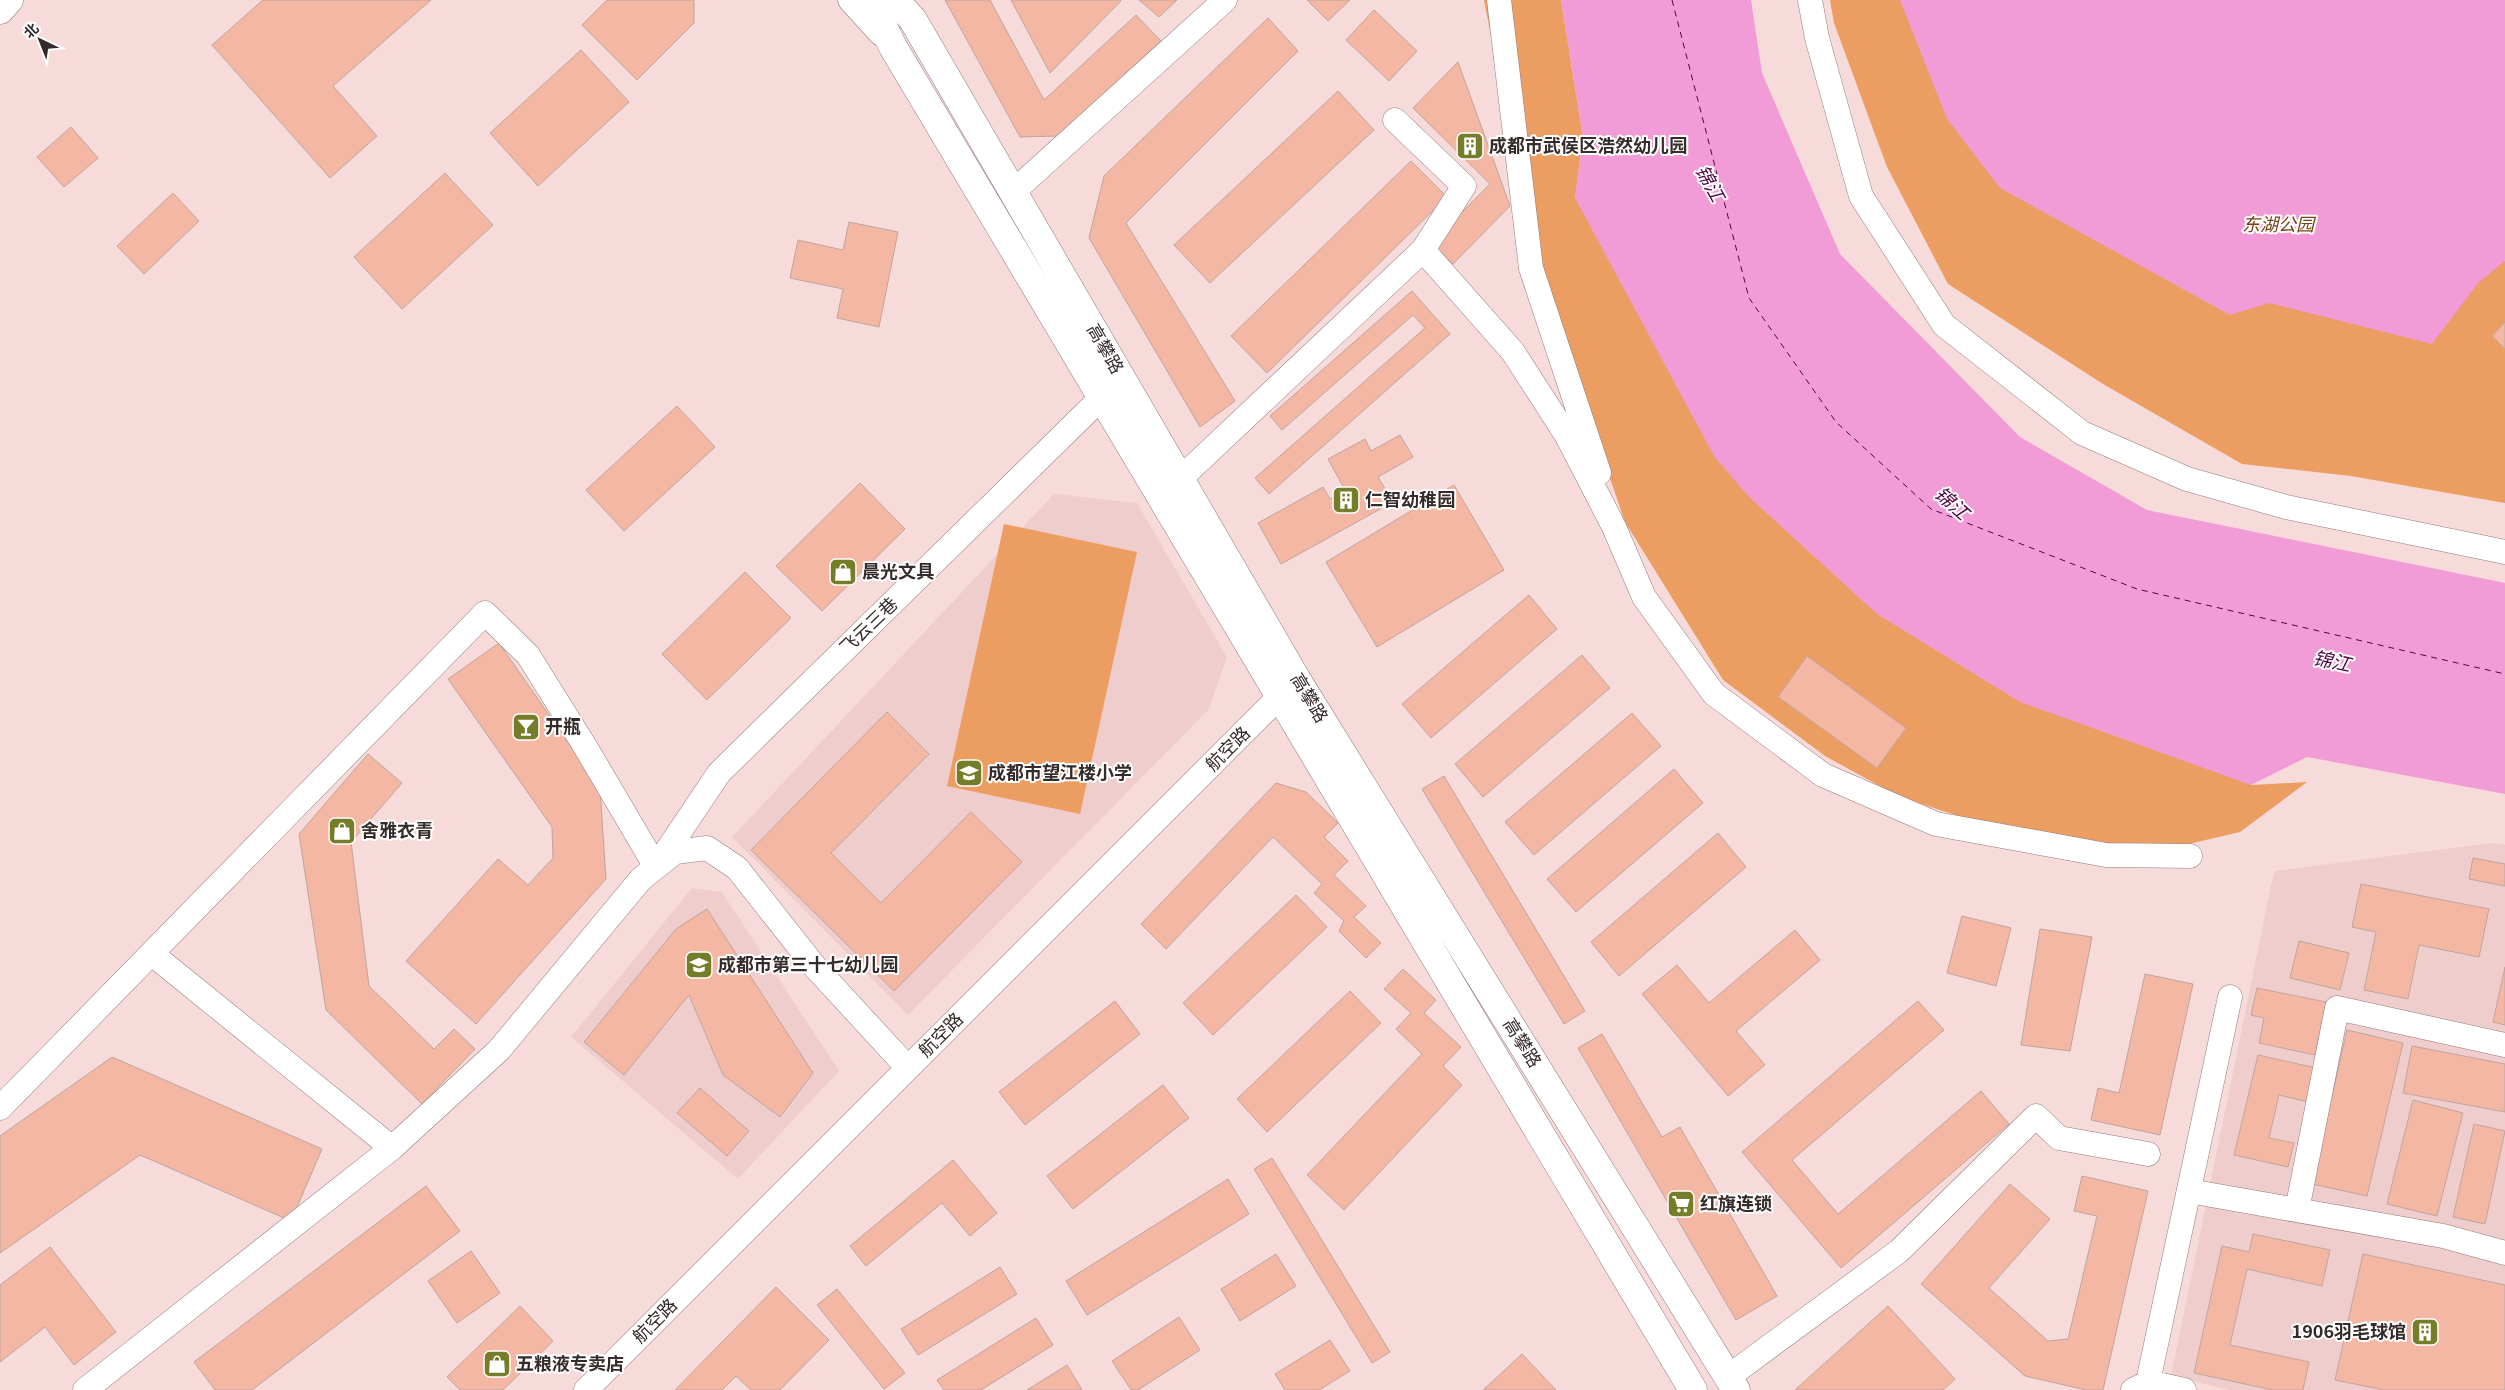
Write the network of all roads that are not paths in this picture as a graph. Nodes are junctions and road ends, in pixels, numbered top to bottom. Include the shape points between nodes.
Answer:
1 (10, 0) edge
2 (850, 0) edge
3 (870, 0) edge
4 (895, 0) edge
5 (1225, 0) edge
6 (1499, 0) edge
7 (1810, 0) edge
8 (0, 10) edge
9 (908, 10) edge
10 (893, 47) junction
11 (1395, 120) dead end
12 (1014, 191) junction
13 (1423, 250) junction
14 (1125, 384) junction
15 (1101, 398) junction
16 (1180, 478) junction
17 (1614, 527) junction
18 (2505, 552) edge
19 (1288, 688) junction
20 (2190, 856) dead end
21 (656, 867) junction
22 (152, 954) junction
23 (2230, 997) dead end
24 (2505, 1045) edge
25 (908, 1068) junction
26 (0, 1108) edge
27 (392, 1148) junction
28 (2148, 1154) dead end
29 (2189, 1191) junction
30 (2297, 1210) junction
31 (2505, 1254) edge
32 (1732, 1386) edge
33 (2141, 1386) edge
34 (85, 1390) edge
35 (586, 1390) edge
36 (1693, 1390) edge
37 (2184, 1390) edge

1 - 8 main road
2 - 10 street
3 - 10 main road, 高攀路
4 - 9 main road, 高攀路
5 - 12 street
6 - 17 street via 1531,268 1602,480
7 - 18 street via 1817,38 1861,196 1944,325 2082,433 2187,479 2286,507
9 - 12 main road, 高攀路
10 - 15 main road, 高攀路
11 - 13 street via 1464,186
12 - 14 main road, 高攀路
13 - 16 street
13 - 17 street via 1513,352 1567,436
14 - 15 street, 飞云三巷
14 - 16 main road, 高攀路
15 - 19 main road, 高攀路
15 - 21 street, 飞云三巷 via 719,773
16 - 19 main road, 高攀路
17 - 20 street via 1644,597 1714,694 1823,775 1936,824 2106,855
19 - 25 street, 航空路
19 - 32 main road, 高攀路
19 - 36 main road, 高攀路
21 - 22 street via 528,655 485,613
21 - 25 street via 675,852 707,848 737,868 815,967
21 - 27 street via 641,879 499,1050
22 - 26 street
22 - 27 street
23 - 29 street
24 - 30 street via 2338,1008
25 - 35 street, 航空路
27 - 34 street
28 - 32 street via 2059,1138 2036,1116 1899,1251
29 - 30 street
29 - 33 street
30 - 31 street via 2443,1236
33 - 37 street

